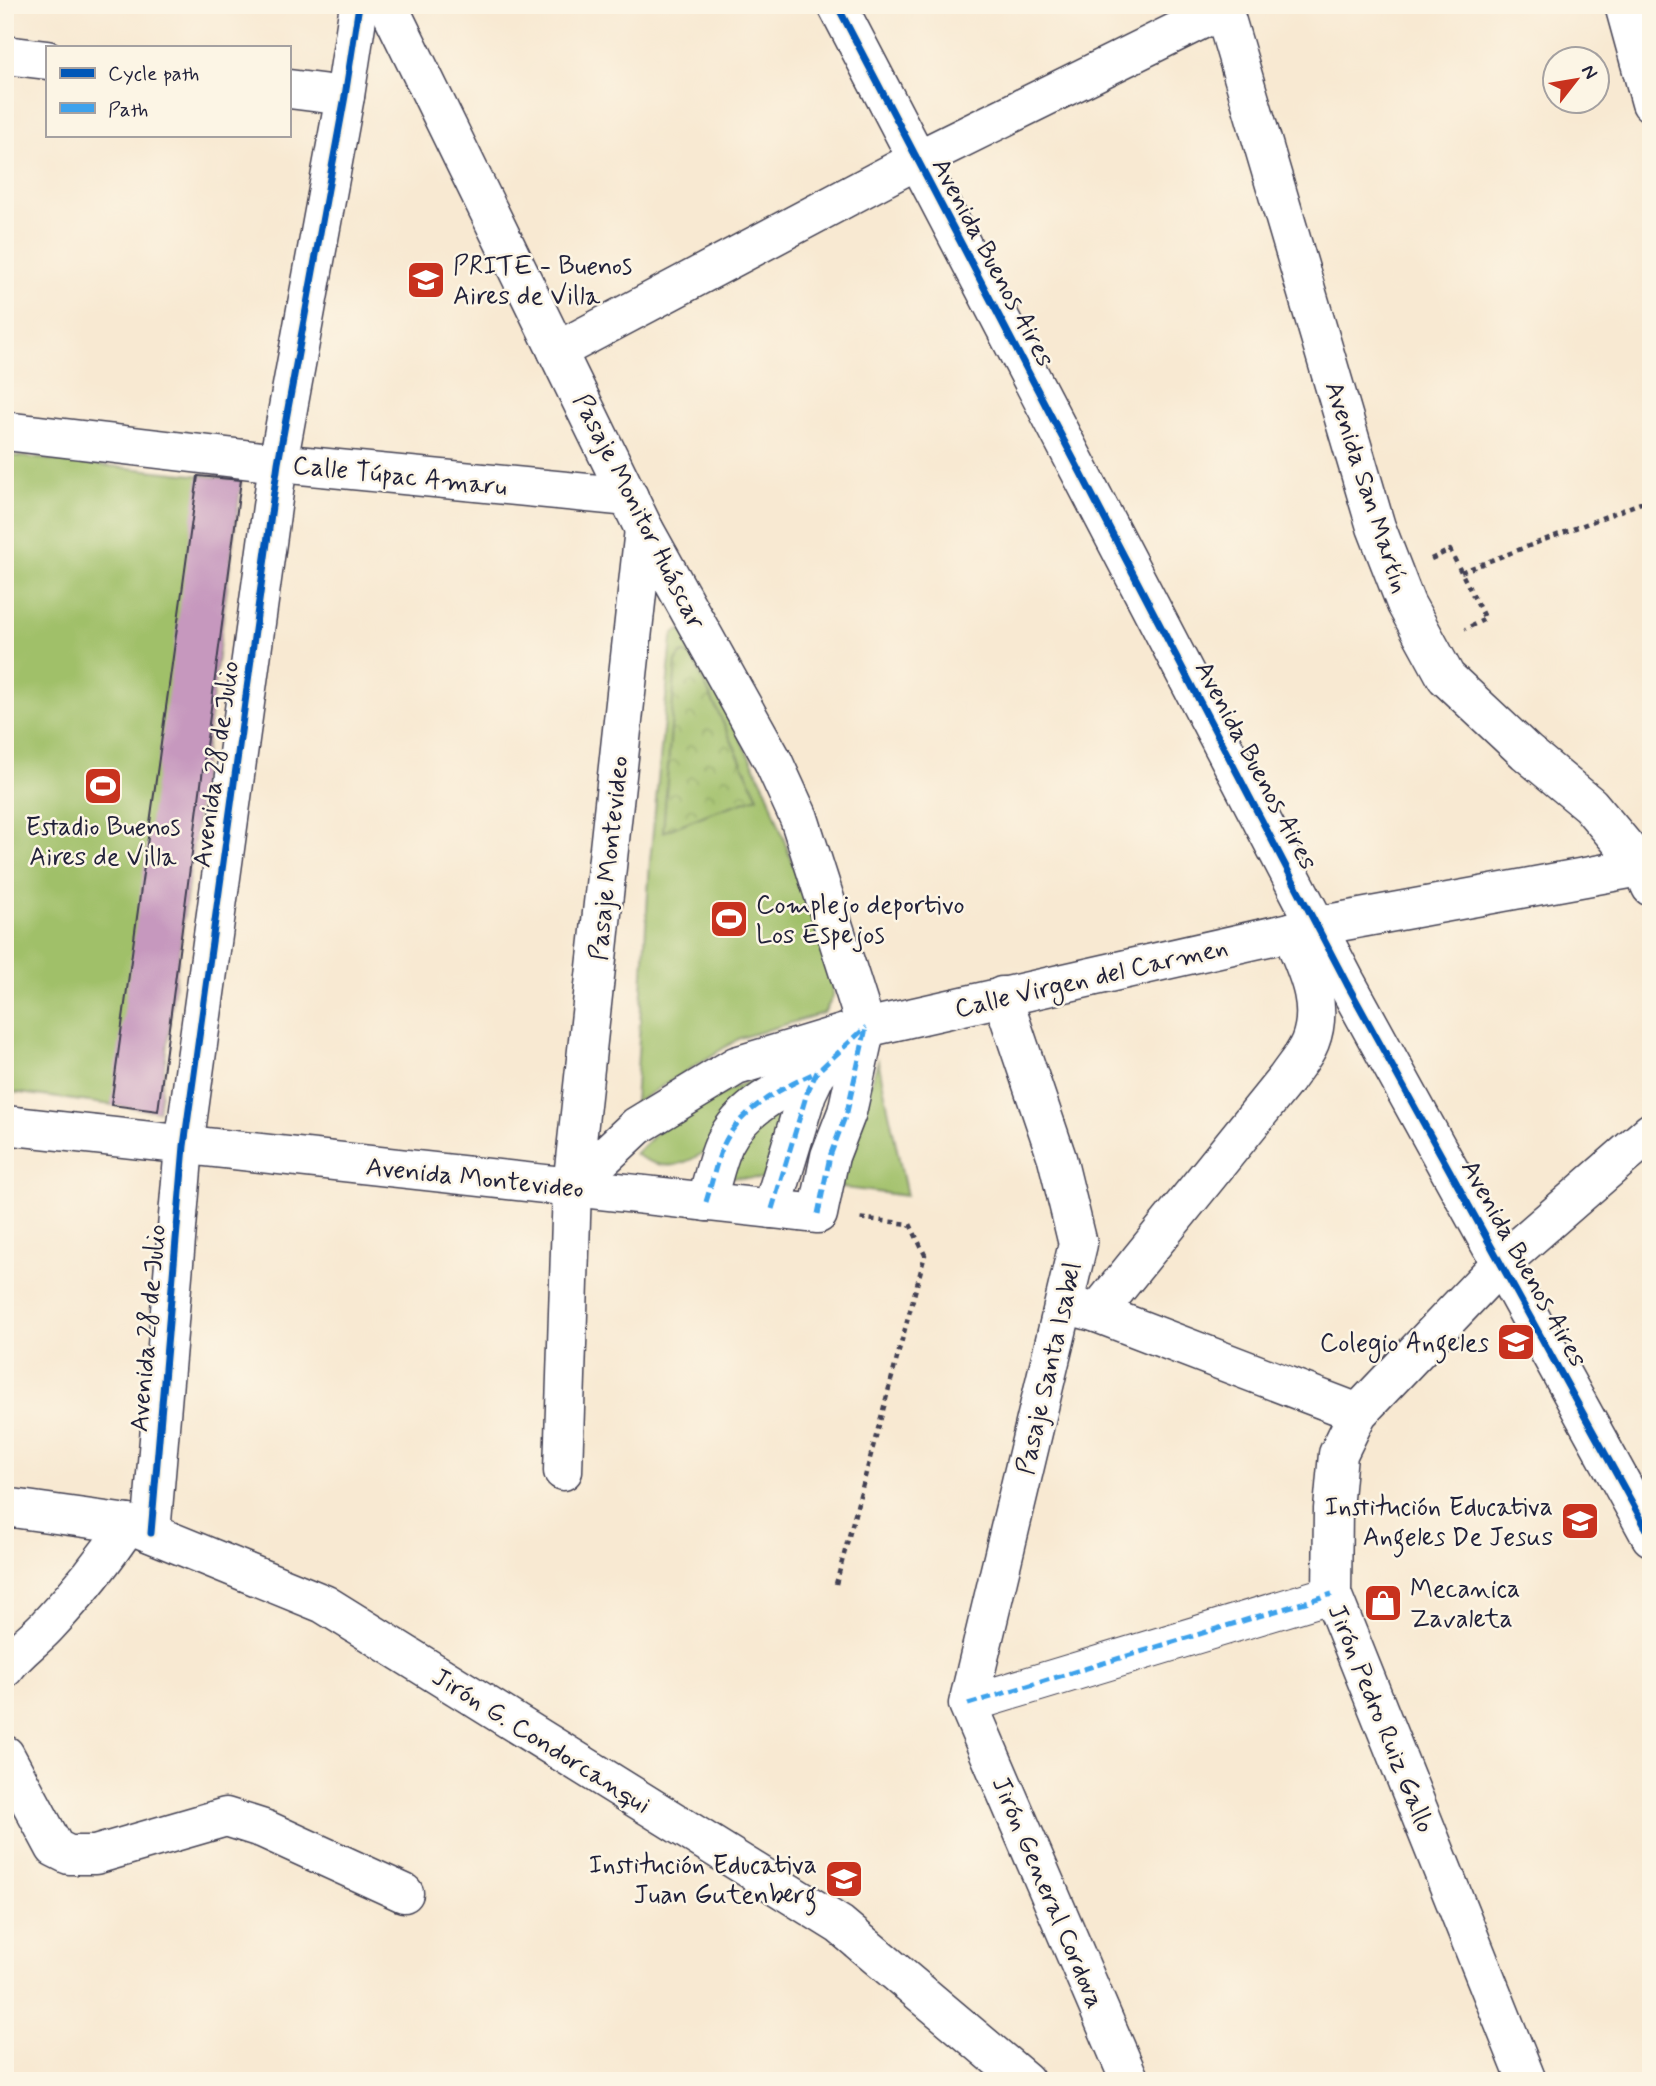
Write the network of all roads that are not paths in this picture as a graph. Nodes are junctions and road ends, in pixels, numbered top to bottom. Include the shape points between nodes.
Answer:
1 (359, 5) edge
2 (388, 5) edge
3 (837, 5) edge
4 (1625, 5) edge
5 (1222, 7) edge
6 (5, 55) edge
7 (46, 60) edge
8 (290, 89) edge
9 (345, 96) junction
10 (1651, 103) edge
11 (917, 160) junction
12 (558, 351) junction
13 (5, 431) edge
14 (278, 463) junction
15 (637, 513) junction
16 (1648, 873) edge
17 (1304, 929) junction
18 (1002, 996) junction
19 (866, 1027) junction
20 (817, 1072) junction
21 (5, 1125) edge
22 (1651, 1132) edge
23 (184, 1146) junction
24 (572, 1187) junction
25 (706, 1202) junction
26 (772, 1209) junction
27 (1502, 1262) junction
28 (1080, 1309) junction
29 (1358, 1413) junction
30 (563, 1471) dead end
31 (5, 1507) edge
32 (139, 1529) junction
33 (1651, 1537) edge
34 (1332, 1594) junction
35 (5, 1668) edge
36 (968, 1704) junction
37 (5, 1755) edge
38 (404, 1893) dead end
39 (1025, 2081) edge
40 (1130, 2081) edge
41 (1527, 2081) edge

1 - 9 street, Avenida 28 de Julio
2 - 12 street, Pasaje Monitor Huáscar
3 - 11 street, Avenida Buenos Aires
4 - 10 street
5 - 11 street
5 - 16 street, Avenida San Martín via 1376,527 1406,604 1446,677 1590,805
6 - 7 street
8 - 9 street
9 - 14 street, Avenida 28 de Julio
11 - 12 street
11 - 17 street, Avenida Buenos Aires
12 - 15 street, Pasaje Monitor Huáscar
13 - 14 street, Calle Túpac Amaru
14 - 15 street, Calle Túpac Amaru
14 - 23 street, Avenida 28 de Julio
15 - 19 street, Pasaje Monitor Huáscar via 794,806
15 - 24 street, Pasaje Montevideo
16 - 17 street, Calle Virgen del Carmen
17 - 18 street, Calle Virgen del Carmen
17 - 27 street, Avenida Buenos Aires
17 - 28 street via 1316,1015 1310,1042 1286,1079
18 - 19 street, Calle Virgen del Carmen
18 - 28 street, Pasaje Santa Isabel via 1057,1158 1078,1244
19 - 20 street
19 - 24 street, Calle Virgen del Carmen via 736,1066 637,1126
19 - 26 street, Avenida Montevideo via 818,1214
20 - 25 street via 785,1086 741,1119 724,1143
20 - 26 street
21 - 23 street, Avenida Montevideo
22 - 27 street, Jirón Pedro Ruiz Gallo
23 - 24 street, Avenida Montevideo
23 - 32 street, Avenida 28 de Julio
24 - 25 street, Avenida Montevideo
24 - 30 street, Pasaje Montevideo
25 - 26 street, Avenida Montevideo
27 - 29 street, Jirón Pedro Ruiz Gallo
27 - 33 street, Avenida Buenos Aires
28 - 29 street
28 - 36 street, Pasaje Santa Isabel
29 - 34 street, Jirón Pedro Ruiz Gallo via 1338,1454
31 - 32 street, Jirón G. Condorcanqui
32 - 35 street via 112,1549 76,1595
32 - 39 street, Jirón G. Condorcanqui via 324,1604 829,1918
34 - 36 street
34 - 41 street, Jirón Pedro Ruiz Gallo
36 - 40 street, Jirón General Cordova
37 - 38 street via 55,1848 69,1855 95,1855 226,1817 264,1829

